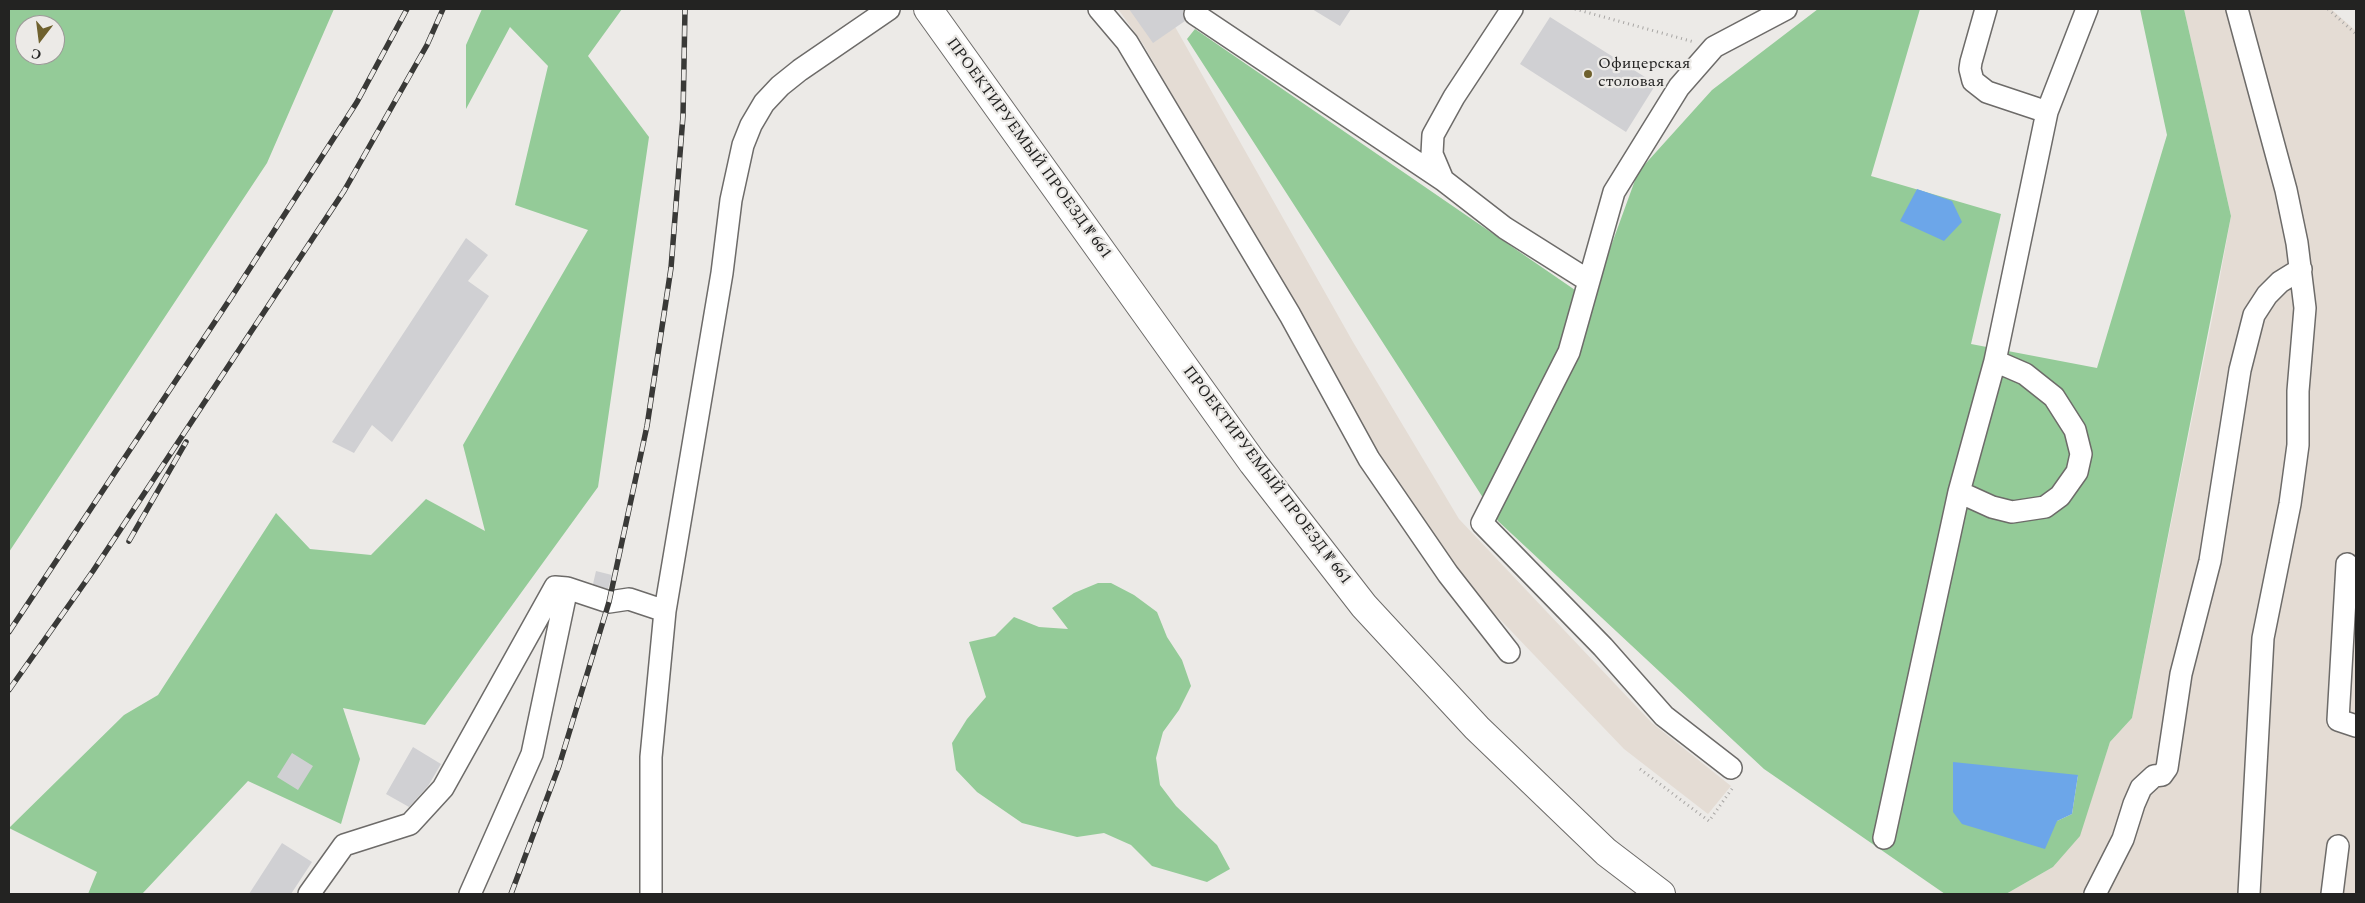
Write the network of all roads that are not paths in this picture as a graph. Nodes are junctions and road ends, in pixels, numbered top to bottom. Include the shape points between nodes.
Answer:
1 (889, 9) edge
2 (928, 9) edge
3 (1098, 9) edge
4 (1512, 9) edge
5 (1786, 9) edge
6 (1986, 9) edge
7 (2086, 9) edge
8 (2237, 9) edge
9 (1195, 14) dead end
10 (2047, 112) junction
11 (1443, 180) junction
12 (2301, 268) junction
13 (1589, 281) junction
14 (1995, 361) junction
15 (1959, 492) junction
16 (2347, 564) dead end
17 (567, 588) junction
18 (665, 611) junction
19 (1509, 652) dead end
20 (2356, 726) edge
21 (1731, 768) road end
22 (1884, 838) dead end
23 (2338, 846) dead end
24 (309, 894) edge
25 (470, 894) edge
26 (651, 894) edge
27 (1661, 894) edge
28 (2095, 894) edge
29 (2249, 894) edge
30 (2332, 894) edge

1 - 18 street via 780,86 764,103 743,145
2 - 27 main road, ПРОЕКТИРУЕМЫЙ ПРОЕЗД № 661 via 1253,462 1364,606 1477,728 1606,852
3 - 19 street via 1132,51 1290,315 1369,459 1448,574
4 - 11 street via 1454,97 1434,135 1432,154
5 - 13 street via 1714,48 1679,87 1614,192
6 - 10 street via 1971,62 1974,81 1988,92
7 - 10 street
8 - 12 street via 2286,190
9 - 11 street
10 - 14 street
11 - 13 street via 1506,228
12 - 28 street via 2266,295 2254,315 2240,370 2210,561 2181,674 2167,768 2142,788 2123,839
12 - 29 street via 2305,308 2298,391 2298,445 2290,504 2263,638
13 - 21 street via 1569,352 1482,523 1664,716
14 - 15 street
14 - 15 street via 2025,374 2054,397 2076,430 2081,454 2077,472 2060,496 2045,506 2012,512
15 - 22 street
16 - 20 street via 2338,720
17 - 18 street via 609,602 629,599
17 - 24 street via 555,587 443,788 410,824 344,845
17 - 25 street via 532,754
18 - 26 street via 651,757
23 - 30 street

